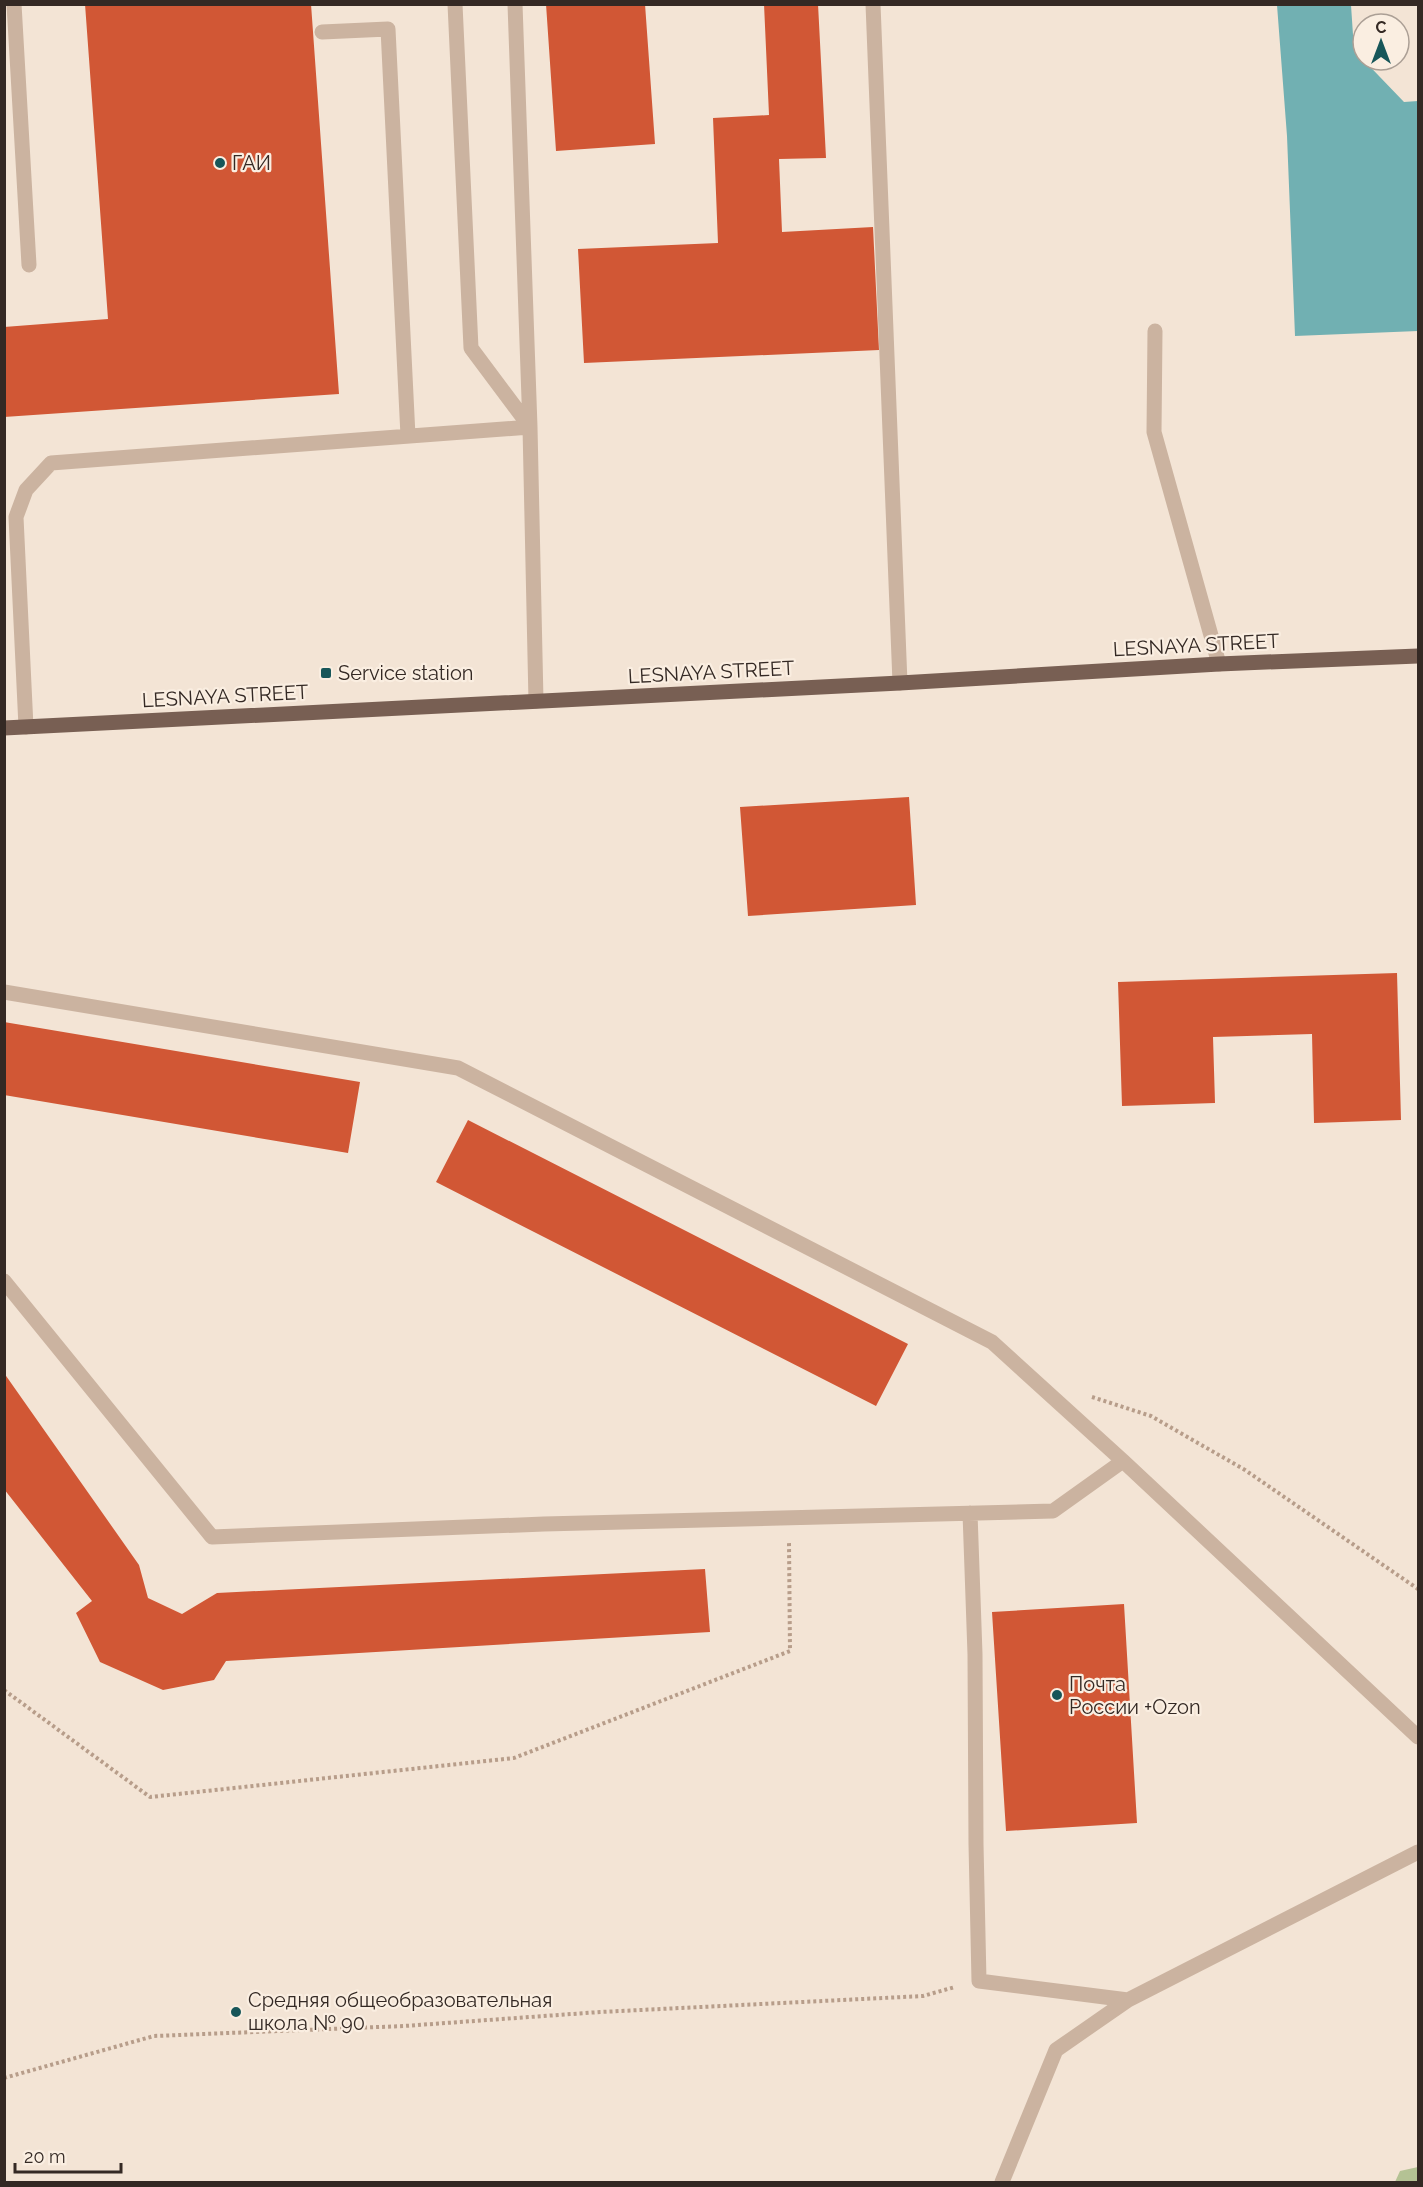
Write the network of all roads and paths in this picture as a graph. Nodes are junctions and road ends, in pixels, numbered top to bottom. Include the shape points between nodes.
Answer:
1 (14, 4) edge
2 (455, 4) edge
3 (515, 4) edge
4 (873, 4) edge
5 (322, 32) dead end
6 (29, 266) dead end
7 (1155, 331) dead end
8 (530, 427) junction
9 (408, 436) junction
10 (1419, 656) edge
11 (1219, 664) junction
12 (900, 683) junction
13 (536, 701) junction
14 (26, 727) junction
15 (4, 728) edge
16 (4, 992) edge
17 (4, 1281) edge
18 (1085, 1394) dead end
19 (1123, 1461) junction
20 (970, 1513) junction
21 (789, 1518) junction
22 (1419, 1589) edge
23 (4, 1690) edge
24 (1419, 1737) edge
25 (1419, 1852) edge
26 (979, 1981) junction
27 (1128, 2000) junction
28 (4, 2078) edge
29 (1002, 2182) edge

1 - 6 street
2 - 8 street via 471,348
3 - 8 street
4 - 12 street
5 - 9 street via 388,29
7 - 11 street via 1154,432
8 - 9 street
8 - 13 street
9 - 14 street via 51,464 26,490 16,518
10 - 11 main road, LESNAYA STREET
11 - 12 main road, LESNAYA STREET
12 - 13 main road, LESNAYA STREET
13 - 14 main road, LESNAYA STREET
14 - 15 main road, LESNAYA STREET
16 - 19 street via 458,1068 992,1342
17 - 21 street via 212,1537
18 - 22 path via 1151,1416 1226,1459
19 - 20 street via 1053,1511
19 - 24 street
20 - 21 street
20 - 26 street
21 - 23 path via 790,1651 514,1758 150,1797
25 - 27 street
26 - 27 street
26 - 28 path via 923,1996 154,2036
27 - 29 street via 1056,2050

